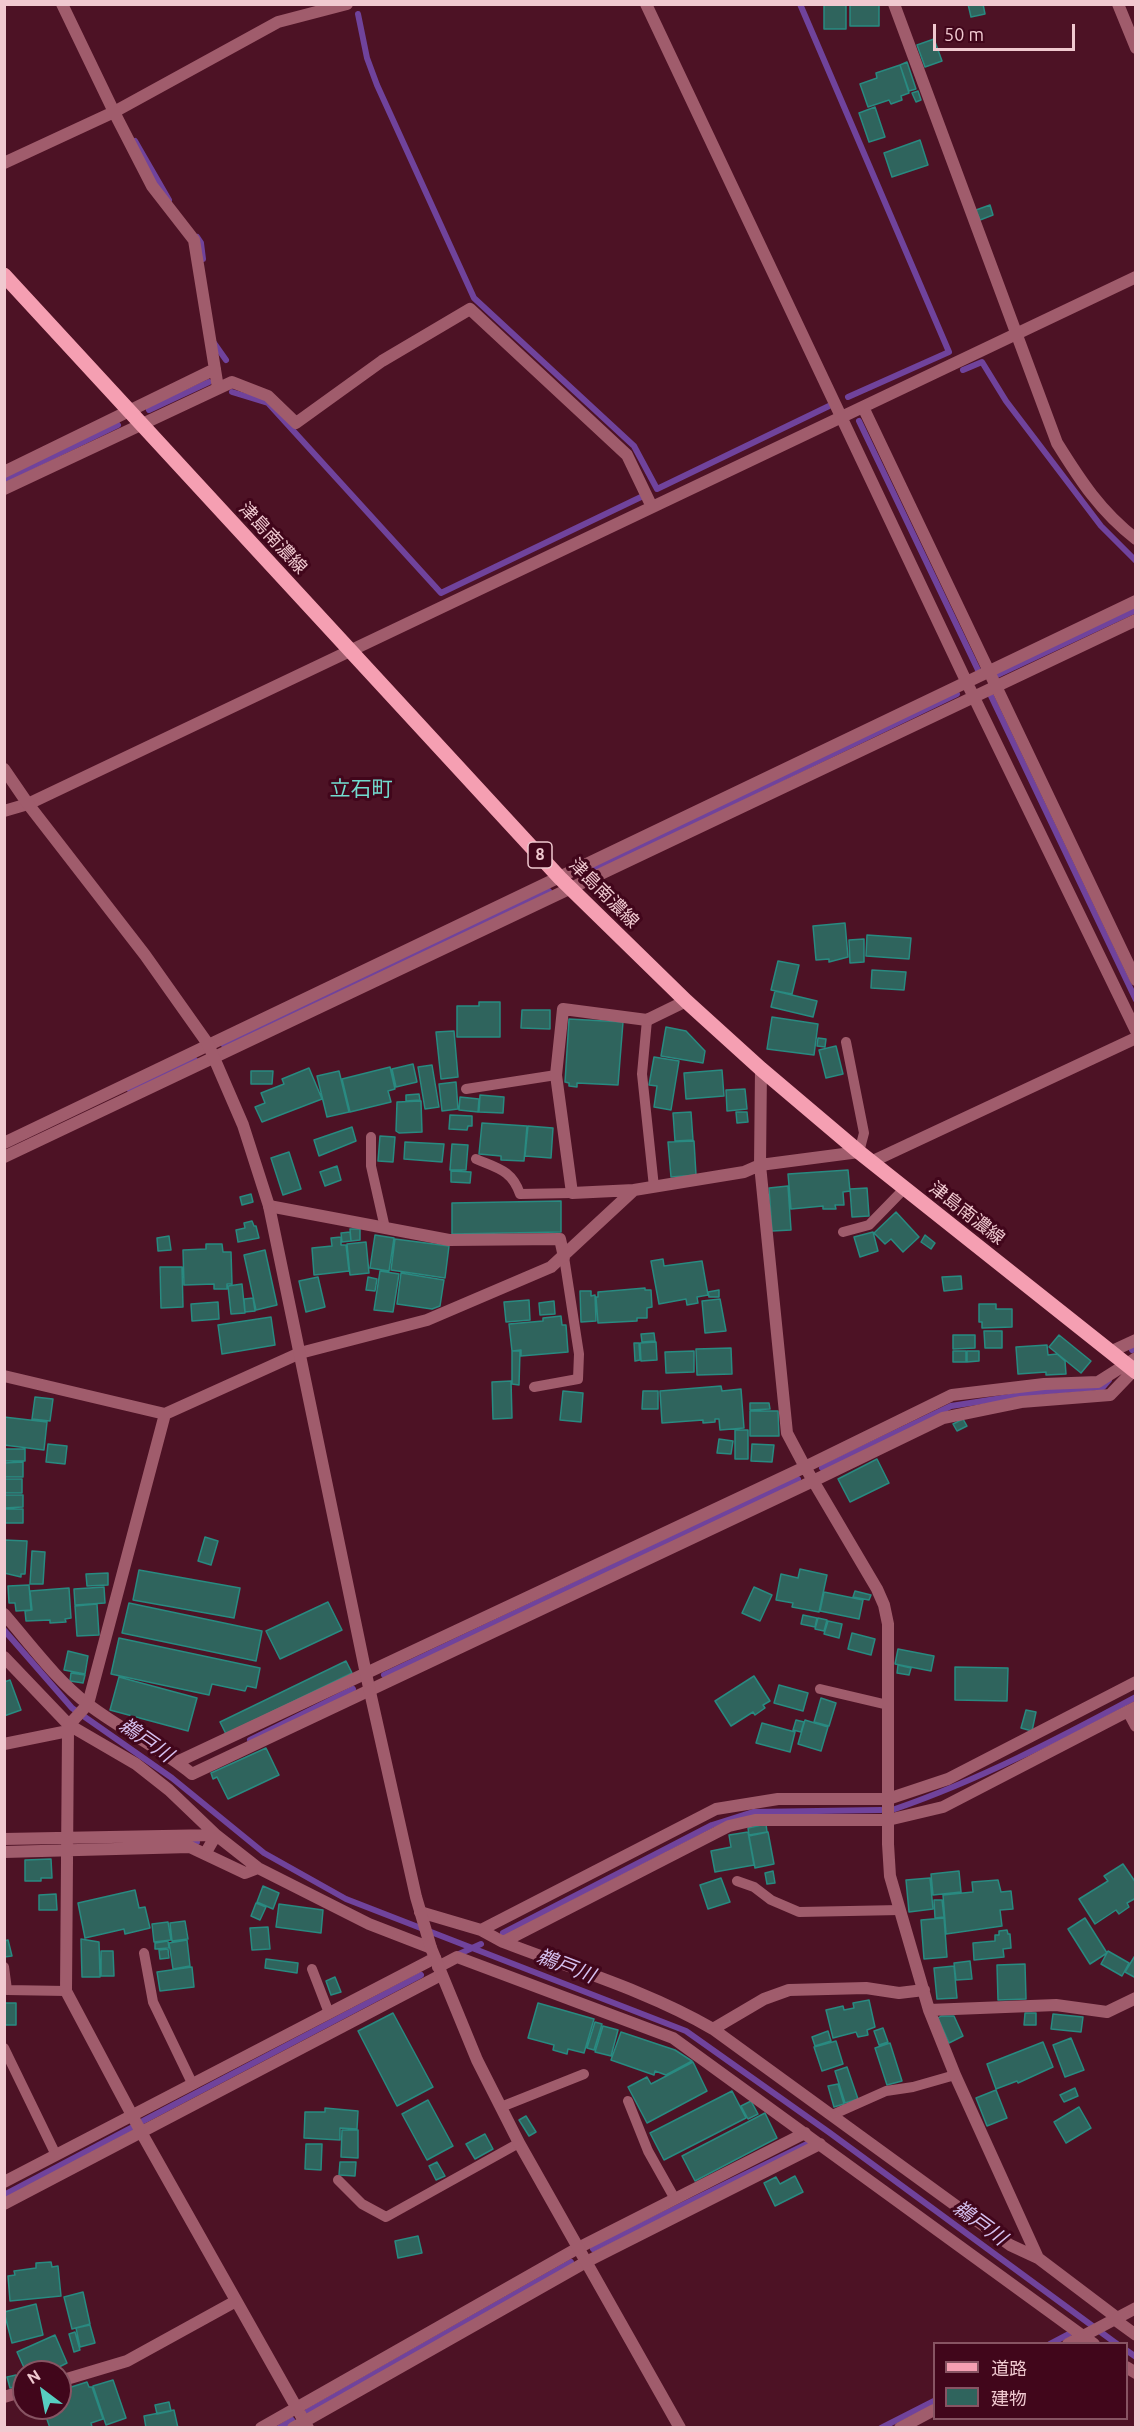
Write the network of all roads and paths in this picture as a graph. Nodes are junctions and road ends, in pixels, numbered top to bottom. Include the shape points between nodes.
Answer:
1 (63, 4) edge
2 (347, 4) edge
3 (646, 4) edge
4 (894, 4) edge
5 (1118, 4) edge
6 (1136, 48) edge
7 (114, 112) junction
8 (4, 163) edge
9 (4, 275) edge
10 (1136, 277) edge
11 (1015, 334) junction
12 (215, 369) junction
13 (218, 388) junction
14 (863, 407) junction
15 (129, 411) junction
16 (841, 417) junction
17 (142, 424) junction
18 (4, 472) edge
19 (4, 489) edge
20 (652, 507) junction
21 (1136, 539) edge
22 (1136, 601) edge
23 (1136, 620) edge
24 (350, 650) junction
25 (988, 673) junction
26 (967, 683) junction
27 (994, 686) junction
28 (973, 696) junction
29 (4, 769) edge
30 (28, 804) junction
31 (4, 812) edge
32 (566, 883) junction
33 (1136, 980) edge
34 (686, 1000) junction
35 (647, 1020) junction
36 (1136, 1030) edge
37 (1136, 1038) edge
38 (846, 1042) dead end
39 (208, 1044) junction
40 (214, 1058) junction
41 (761, 1069) junction
42 (556, 1075) junction
43 (466, 1089) dead end
44 (371, 1137) dead end
45 (4, 1143) edge
46 (4, 1157) edge
47 (865, 1157) junction
48 (476, 1159) dead end
49 (760, 1165) junction
50 (654, 1187) junction
51 (905, 1188) junction
52 (634, 1190) junction
53 (572, 1193) junction
54 (269, 1206) junction
55 (384, 1228) junction
56 (843, 1232) dead end
57 (564, 1257) junction
58 (1136, 1340) edge
59 (1110, 1352) junction
60 (300, 1353) junction
61 (1132, 1366) edge
62 (4, 1376) edge
63 (534, 1387) dead end
64 (165, 1414) junction
65 (805, 1467) junction
66 (813, 1481) junction
67 (4, 1614) edge
68 (4, 1657) edge
69 (366, 1674) junction
70 (1136, 1682) edge
71 (820, 1689) dead end
72 (370, 1690) junction
73 (86, 1706) junction
74 (888, 1706) junction
75 (1132, 1709) edge
76 (70, 1726) junction
77 (1136, 1726) edge
78 (4, 1744) edge
79 (177, 1762) junction
80 (888, 1799) junction
81 (888, 1820) junction
82 (216, 1835) junction
83 (66, 1838) junction
84 (4, 1839) edge
85 (4, 1852) edge
86 (66, 1852) junction
87 (205, 1854) junction
88 (258, 1868) junction
89 (737, 1881) dead end
90 (900, 1910) junction
91 (421, 1915) junction
92 (481, 1930) junction
93 (503, 1942) junction
94 (144, 1953) dead end
95 (435, 1958) junction
96 (4, 1967) edge
97 (312, 1969) dead end
98 (924, 1990) junction
99 (66, 1991) junction
100 (1136, 1998) edge
101 (929, 2010) junction
102 (329, 2013) junction
103 (713, 2029) junction
104 (4, 2048) edge
105 (584, 2074) dead end
106 (956, 2075) junction
107 (192, 2083) junction
108 (628, 2101) dead end
109 (501, 2107) junction
110 (133, 2115) junction
111 (832, 2115) junction
112 (141, 2132) junction
113 (805, 2133) junction
114 (519, 2143) junction
115 (820, 2144) junction
116 (56, 2155) junction
117 (338, 2180) dead end
118 (4, 2182) edge
119 (675, 2199) junction
120 (4, 2204) edge
121 (578, 2248) junction
122 (1038, 2258) junction
123 (586, 2262) junction
124 (236, 2301) junction
125 (1136, 2308) edge
126 (1113, 2319) junction
127 (1136, 2336) edge
128 (1088, 2338) edge
129 (1072, 2342) edge
130 (72, 2377) edge
131 (296, 2408) junction
132 (933, 2410) edge
133 (306, 2424) edge
134 (261, 2427) edge
135 (293, 2427) edge
136 (680, 2427) edge
137 (900, 2427) edge

1 - 7 street
2 - 7 street via 278,22
3 - 16 street
4 - 11 street
5 - 6 street
7 - 8 street
7 - 12 street via 152,186 194,240
9 - 15 main road, 津島南濃線 / 8
10 - 11 street
11 - 14 street
11 - 21 street via 1057,443 1089,494
12 - 13 street
12 - 15 street
13 - 17 street
13 - 20 street via 232,382 268,396 297,423 382,361 470,309 627,455
14 - 16 street
14 - 25 street
15 - 17 main road, 津島南濃線 / 8
15 - 18 street
16 - 20 street
16 - 26 street
17 - 19 street
17 - 24 main road, 津島南濃線 / 8
20 - 24 street
22 - 25 street
23 - 27 street
24 - 30 street
24 - 32 main road, 津島南濃線 / 8
25 - 26 street
25 - 27 street
26 - 28 street
26 - 32 street
27 - 28 street
27 - 33 street
28 - 32 street
28 - 36 street
29 - 30 street
30 - 31 street
30 - 39 street
32 - 34 main road, 津島南濃線 / 8
32 - 39 street
32 - 40 street
34 - 35 street
34 - 41 main road, 津島南濃線 / 8
35 - 42 street via 563,1009
35 - 50 lane via 642,1074
37 - 47 street
38 - 47 lane
39 - 40 street
39 - 45 street
40 - 46 street
40 - 54 street via 243,1125
41 - 47 main road, 津島南濃線 / 8
41 - 49 street
42 - 43 lane
42 - 53 street
44 - 55 lane via 371,1166
47 - 49 street
47 - 51 main road, 津島南濃線 / 8
48 - 53 lane via 503,1170 516,1181 520,1194
49 - 50 street via 744,1172
49 - 65 street via 787,1433
50 - 52 street
51 - 56 lane via 869,1225
51 - 59 main road, 津島南濃線 / 8
52 - 53 street
52 - 57 street
54 - 55 street
54 - 60 street
55 - 57 street via 449,1240 560,1239
57 - 60 street via 550,1268 428,1320
57 - 63 lane via 579,1354 578,1379
58 - 59 street
59 - 61 main road, 津島南濃線 / 8
60 - 64 street
60 - 69 street
61 - 65 street via 1098,1382 952,1395
61 - 66 street via 1110,1395 1021,1402 943,1418
62 - 64 street
64 - 73 street
65 - 66 street
65 - 69 street
66 - 72 street
66 - 74 street via 885,1605
67 - 73 street
68 - 76 street
69 - 72 street
69 - 79 street
70 - 80 street via 948,1779
71 - 74 lane
72 - 79 street via 192,1774
72 - 91 street
73 - 76 street
73 - 79 street
74 - 80 street
75 - 77 street
75 - 81 street via 943,1807
76 - 78 street
76 - 82 street via 136,1764
76 - 83 street
80 - 81 street
80 - 92 street via 777,1799 716,1809
81 - 90 street via 890,1876
81 - 93 street via 755,1820 729,1826
82 - 83 street
82 - 87 street
82 - 88 street
83 - 84 street
83 - 86 street
85 - 86 street
86 - 87 street via 190,1847
86 - 99 street
87 - 88 street via 245,1873
88 - 95 street
89 - 90 lane via 799,1912
90 - 98 street
91 - 92 street
91 - 95 street
92 - 93 street
93 - 103 street via 648,1997
94 - 107 lane via 153,2002
95 - 102 street
95 - 109 street
95 - 112 street
95 - 113 street via 457,1957 673,2038
96 - 99 lane via 7,1990
97 - 102 lane
98 - 101 street
98 - 103 street via 789,1990 764,1999
99 - 110 street
100 - 101 street via 1107,2012 1056,2006
101 - 106 street
102 - 107 street
103 - 111 street
104 - 116 lane
105 - 109 lane
106 - 111 lane via 886,2091
106 - 122 street
107 - 110 street
108 - 119 lane via 648,2151
109 - 114 street
110 - 112 street
110 - 116 street
111 - 122 street via 1010,2245
112 - 120 street
112 - 124 street
113 - 115 street
113 - 119 street
114 - 117 lane via 386,2217 363,2204
114 - 121 street
115 - 123 street
115 - 128 street
116 - 118 street
119 - 121 street
121 - 123 street
121 - 131 street
122 - 126 street
123 - 133 street
123 - 136 street
124 - 130 street via 127,2361
124 - 131 street
125 - 126 street
126 - 127 street
126 - 128 street
128 - 129 street
131 - 133 street
131 - 134 street
132 - 137 street
133 - 135 street

